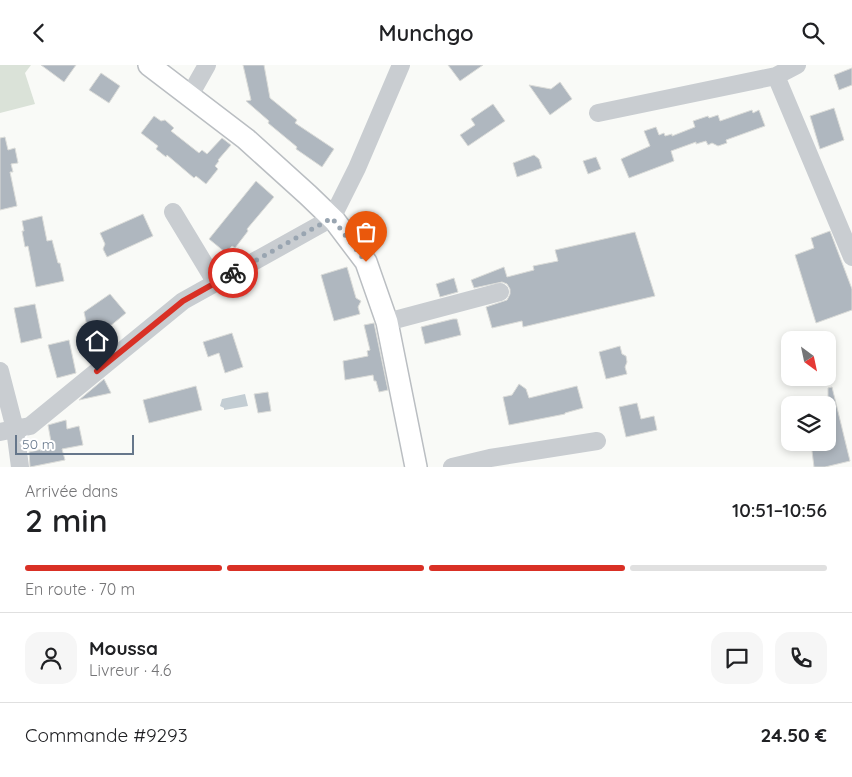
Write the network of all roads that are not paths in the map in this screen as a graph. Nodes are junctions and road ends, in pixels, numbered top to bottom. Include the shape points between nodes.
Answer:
1 (149, 65) edge
2 (207, 65) edge
3 (401, 65) edge
4 (797, 65) edge
5 (776, 76) junction
6 (190, 95) junction
7 (598, 113) dead end
8 (173, 212) dead end
9 (332, 218) junction
10 (852, 257) edge
11 (216, 283) junction
12 (500, 292) dead end
13 (387, 322) junction
14 (0, 371) edge
15 (8, 430) edge
16 (597, 441) dead end
17 (20, 467) edge
18 (416, 467) edge
19 (452, 467) edge

1 - 6 main road
2 - 6 street
3 - 9 street
4 - 5 street
5 - 7 street
5 - 10 street
6 - 9 main road via 246,139
8 - 11 street
9 - 11 street
9 - 13 main road via 366,262
11 - 15 street via 183,301 30,426
12 - 13 street
13 - 18 main road
14 - 15 street
15 - 17 street
16 - 19 street via 490,457

